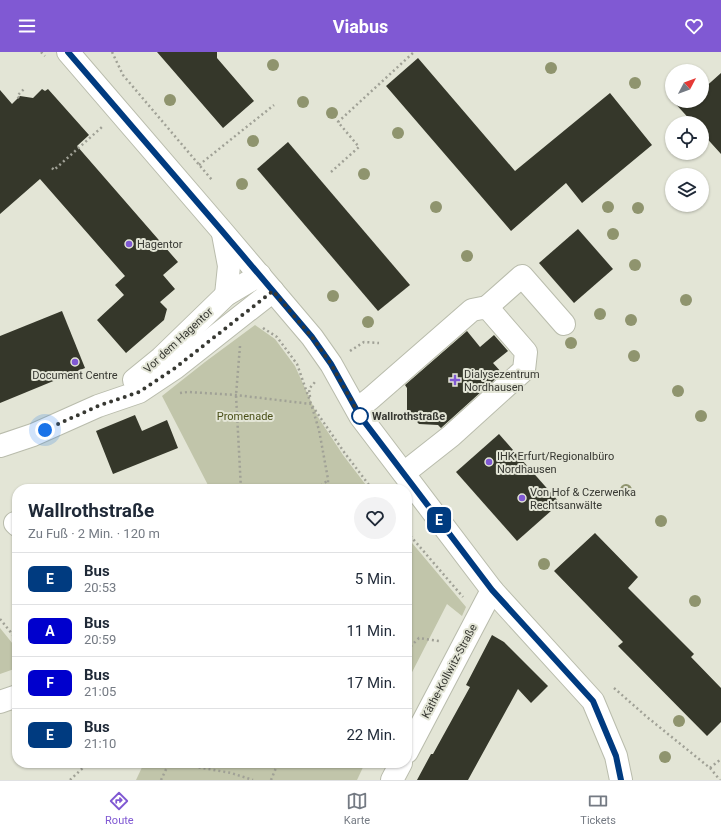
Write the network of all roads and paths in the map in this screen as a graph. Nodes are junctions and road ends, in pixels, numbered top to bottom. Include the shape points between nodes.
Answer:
1 (41, 52) edge
2 (68, 52) edge
3 (414, 52) edge
4 (46, 58) dead end
5 (25, 88) dead end
6 (19, 98) dead end
7 (274, 104) dead end
8 (106, 124) dead end
9 (200, 166) dead end
10 (52, 168) dead end
11 (331, 172) dead end
12 (222, 231) junction
13 (266, 283) junction
14 (226, 296) junction
15 (487, 307) junction
16 (564, 324) dead end
17 (260, 326) dead end
18 (379, 343) dead end
19 (240, 344) dead end
20 (346, 354) dead end
21 (188, 392) dead end
22 (236, 395) junction
23 (311, 404) junction
24 (98, 406) junction
25 (357, 410) junction
26 (0, 446) edge
27 (404, 473) junction
28 (328, 479) junction
29 (241, 484) edge
30 (322, 484) edge
31 (328, 484) edge
32 (368, 484) edge
33 (412, 538) edge
34 (492, 590) junction
35 (482, 609) junction
36 (0, 619) edge
37 (12, 634) edge
38 (463, 644) junction
39 (412, 645) edge
40 (613, 687) dead end
41 (12, 698) edge
42 (0, 702) edge
43 (412, 742) edge
44 (721, 759) edge
45 (82, 768) edge
46 (167, 768) edge
47 (202, 768) edge
48 (276, 768) edge
49 (398, 768) edge
50 (710, 768) junction
51 (70, 780) edge
52 (161, 780) edge
53 (253, 780) edge
54 (271, 780) edge
55 (392, 780) edge
56 (621, 780) edge
57 (720, 780) edge

1 - 4 path
2 - 12 street
3 - 11 path via 338,122 359,146
5 - 6 path via 17,96
7 - 9 path
8 - 10 path via 54,170
12 - 13 street
12 - 14 street via 229,266
13 - 14 street, Vor dem Hagentor
13 - 24 street, Vor dem Hagentor via 175,368 139,392
13 - 25 street via 312,337 331,364
14 - 24 street, Vor dem Hagentor via 161,358
15 - 16 street via 522,276
15 - 25 street via 472,310
15 - 27 street via 526,352 524,370 451,436
17 - 23 path via 277,337 297,364
18 - 20 path via 364,342
19 - 22 path
21 - 22 path
22 - 23 path
22 - 29 path
23 - 28 path via 319,430
23 - 32 path
24 - 26 street, Vor dem Hagentor via 33,435
25 - 27 street
27 - 34 street
28 - 30 path
28 - 31 path
33 - 35 path via 467,602
34 - 35 street, Käthe-Kollwitz-Straße
34 - 56 street via 593,701 616,756
35 - 38 street, Käthe-Kollwitz-Straße
36 - 37 path
38 - 39 path via 419,638
38 - 43 street, Käthe-Kollwitz-Straße
40 - 50 path
41 - 42 street
44 - 50 path
45 - 51 path
46 - 52 path
47 - 53 path
48 - 54 path
49 - 55 street
50 - 57 path

